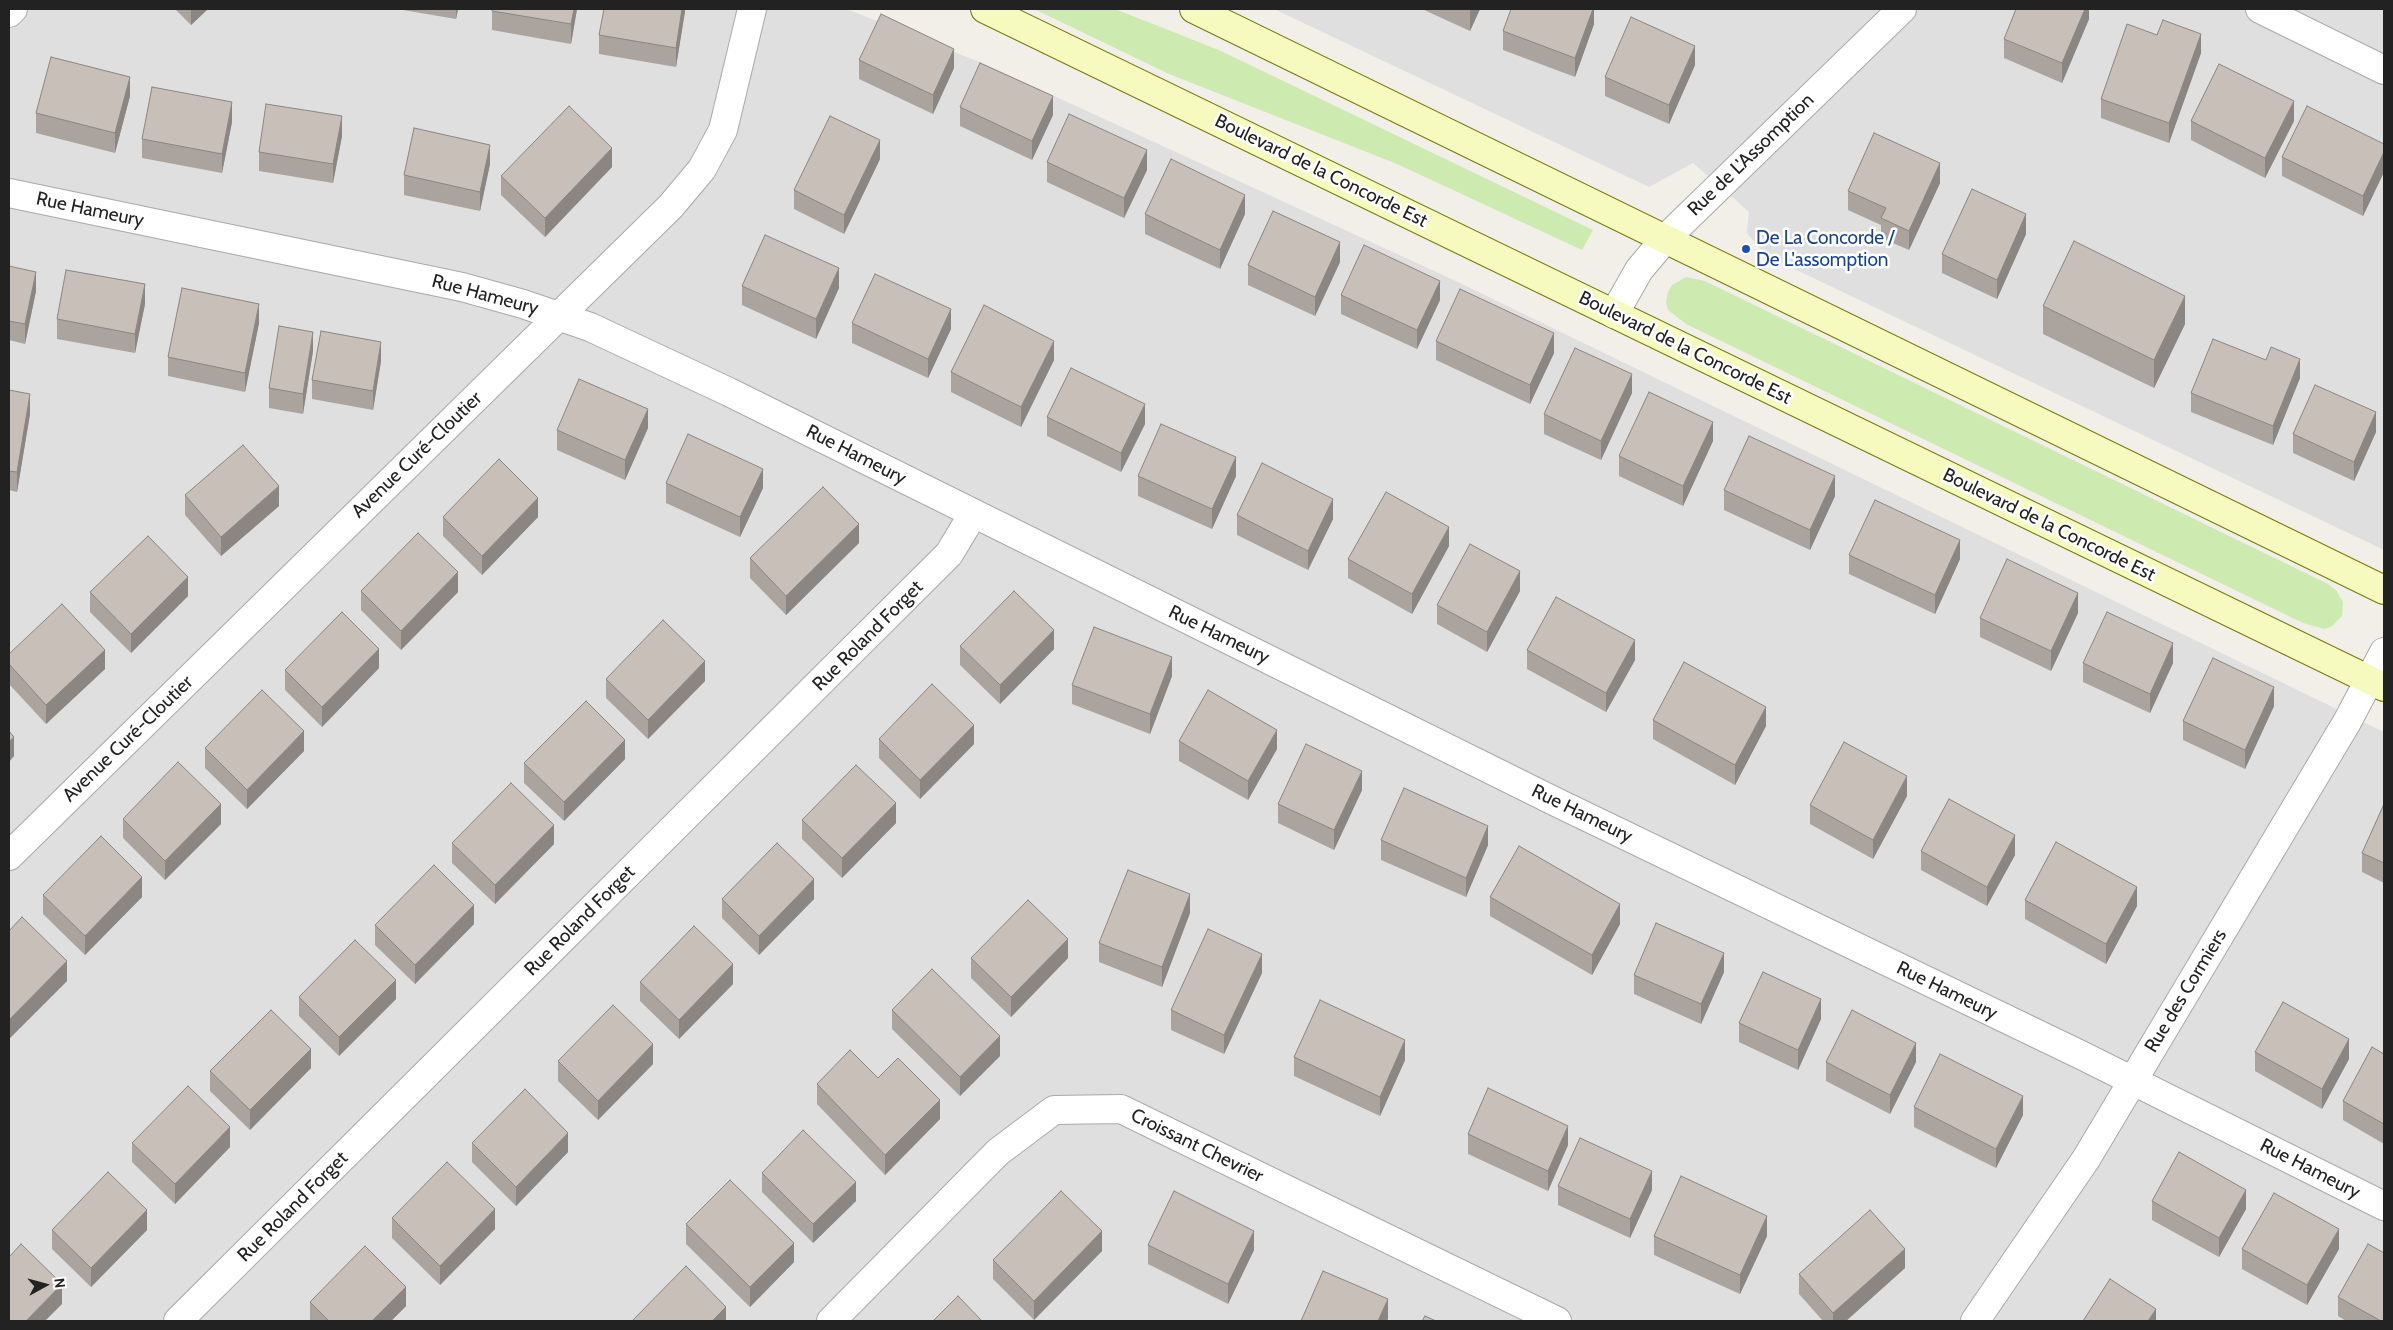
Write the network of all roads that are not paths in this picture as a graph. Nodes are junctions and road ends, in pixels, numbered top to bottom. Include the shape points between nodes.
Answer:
1 (13, 9) edge
2 (752, 9) edge
3 (985, 9) edge
4 (1194, 9) edge
5 (1902, 9) edge
6 (2260, 9) edge
7 (9, 13) edge
8 (2384, 70) edge
9 (9, 193) edge
10 (1665, 239) junction
11 (1614, 314) junction
12 (559, 316) junction
13 (973, 514) junction
14 (2384, 590) edge
15 (2384, 652) edge
16 (2377, 684) edge
17 (9, 856) edge
18 (2133, 1081) junction
19 (2384, 1206) edge
20 (178, 1321) edge
21 (831, 1321) edge
22 (1557, 1321) edge
23 (1975, 1321) edge

1 - 7 street
2 - 12 street, Avenue Curé-Cloutier via 728,114 710,157 662,216
3 - 11 street, Boulevard de la Concorde Est
4 - 10 street
5 - 10 street, Rue de L'Assomption
6 - 8 street
9 - 12 street, Rue Hameury via 462,287
10 - 11 street, Rue de L'Assomption via 1639,270
10 - 14 street
11 - 16 street, Boulevard de la Concorde Est
12 - 13 street, Rue Hameury via 711,383
12 - 17 street, Avenue Curé-Cloutier
13 - 18 street, Rue Hameury via 1558,803
13 - 20 street, Rue Roland Forget via 949,554
15 - 16 street, Rue des Cormiers
16 - 18 street, Rue des Cormiers
18 - 19 street, Rue Hameury
18 - 23 street, Rue des Cormiers via 2086,1159
21 - 22 street, Croissant Chevrier via 998,1152 1054,1110 1121,1109

